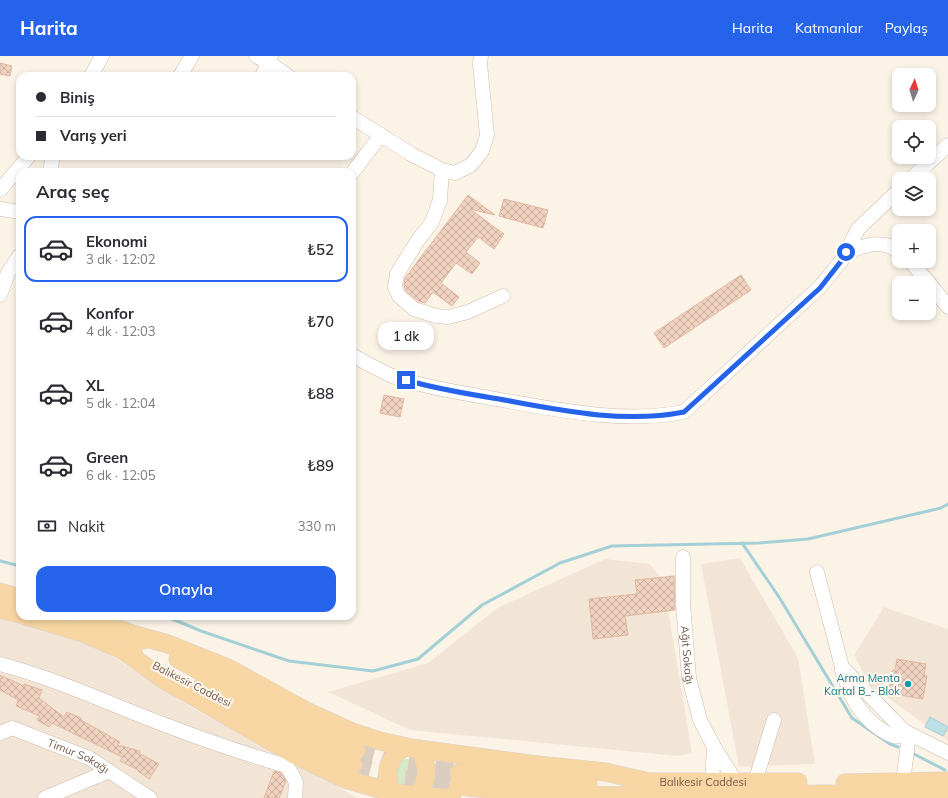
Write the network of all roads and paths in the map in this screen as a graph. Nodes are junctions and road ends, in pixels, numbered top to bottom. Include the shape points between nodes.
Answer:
1 (102, 56) edge
2 (192, 56) edge
3 (256, 56) edge
4 (481, 56) edge
5 (270, 59) edge
6 (93, 72) edge
7 (182, 72) edge
8 (264, 72) edge
9 (284, 72) edge
10 (356, 119) edge
11 (381, 135) junction
12 (948, 145) edge
13 (26, 160) edge
14 (19, 168) edge
15 (356, 168) edge
16 (442, 170) junction
17 (16, 171) edge
18 (919, 172) edge
19 (0, 190) edge
20 (892, 197) edge
21 (0, 209) edge
22 (16, 211) edge
23 (892, 248) edge
24 (846, 252) junction
25 (16, 261) edge
26 (916, 268) edge
27 (923, 276) edge
28 (936, 292) edge
29 (0, 295) edge
30 (503, 296) dead end
31 (948, 307) edge
32 (356, 357) edge
33 (683, 557) dead end
34 (817, 572) dead end
35 (0, 592) edge
36 (16, 597) edge
37 (0, 609) edge
38 (16, 613) edge
39 (39, 620) edge
40 (94, 620) edge
41 (132, 634) junction
42 (0, 664) edge
43 (774, 720) dead end
44 (4, 728) edge
45 (909, 734) junction
46 (714, 747) junction
47 (412, 748) junction
48 (948, 753) edge
49 (352, 765) junction
50 (109, 771) junction
51 (948, 781) edge
52 (712, 782) junction
53 (736, 782) junction
54 (456, 786) edge
55 (644, 791) edge
56 (751, 792) edge
57 (902, 792) edge
58 (948, 794) edge
59 (392, 795) edge
60 (830, 796) edge
61 (417, 797) edge
62 (624, 797) edge
63 (702, 797) edge
64 (44, 798) edge
65 (150, 798) edge
66 (295, 798) edge
67 (363, 798) edge

1 - 6 street
2 - 7 street
3 - 5 street
4 - 16 street via 487,135 482,151 471,165 455,173
5 - 8 street
5 - 9 street
10 - 11 street
11 - 15 street
11 - 16 street
12 - 18 street
13 - 14 street
16 - 30 street via 440,200 432,222 397,274 395,287 399,296 414,309 448,317 468,312
17 - 19 street
20 - 24 street via 858,229
21 - 22 street
23 - 24 street via 886,245 870,244
24 - 32 street via 820,288 684,412 663,416 604,415 538,406 417,384 376,369
25 - 29 street via 8,273
26 - 27 street
28 - 31 street
33 - 46 street, Ağıt Sokağı via 683,604 689,678 700,720
34 - 45 street via 842,667
35 - 36 main road
37 - 38 main road
39 - 49 main road, Balıkesir Caddesi via 86,634 192,682 290,736
40 - 41 main road, Balıkesir Caddesi
41 - 47 main road via 168,644 228,668 308,712 352,732
41 - 49 main road, Balıkesir Caddesi via 294,722
42 - 66 street via 69,686 190,734 287,766 296,782
43 - 56 street
44 - 50 street, Timur Sokağı via 89,758
45 - 48 street
45 - 57 street
46 - 52 street
46 - 53 street, Ağıt Sokağı
47 - 55 main road via 605,772
47 - 59 main road via 396,753 389,763 388,778
47 - 61 main road via 426,765 423,787
49 - 59 main road
49 - 67 main road via 351,788
50 - 64 street
50 - 65 street, Timur Sokağı
51 - 57 main road, Balıkesir Caddesi
52 - 53 main road, Balıkesir Caddesi
52 - 55 main road, Balıkesir Caddesi
53 - 56 main road
54 - 55 main road, Balıkesir Caddesi via 582,784
54 - 61 main road
54 - 62 main road, Balıkesir Caddesi via 536,794
55 - 62 main road, Balıkesir Caddesi
55 - 63 main road, Balıkesir Caddesi
56 - 57 main road, Balıkesir Caddesi
56 - 60 main road, Balıkesir Caddesi
56 - 63 main road, Balıkesir Caddesi
57 - 58 main road, Balıkesir Caddesi
57 - 60 main road, Balıkesir Caddesi
59 - 61 main road

